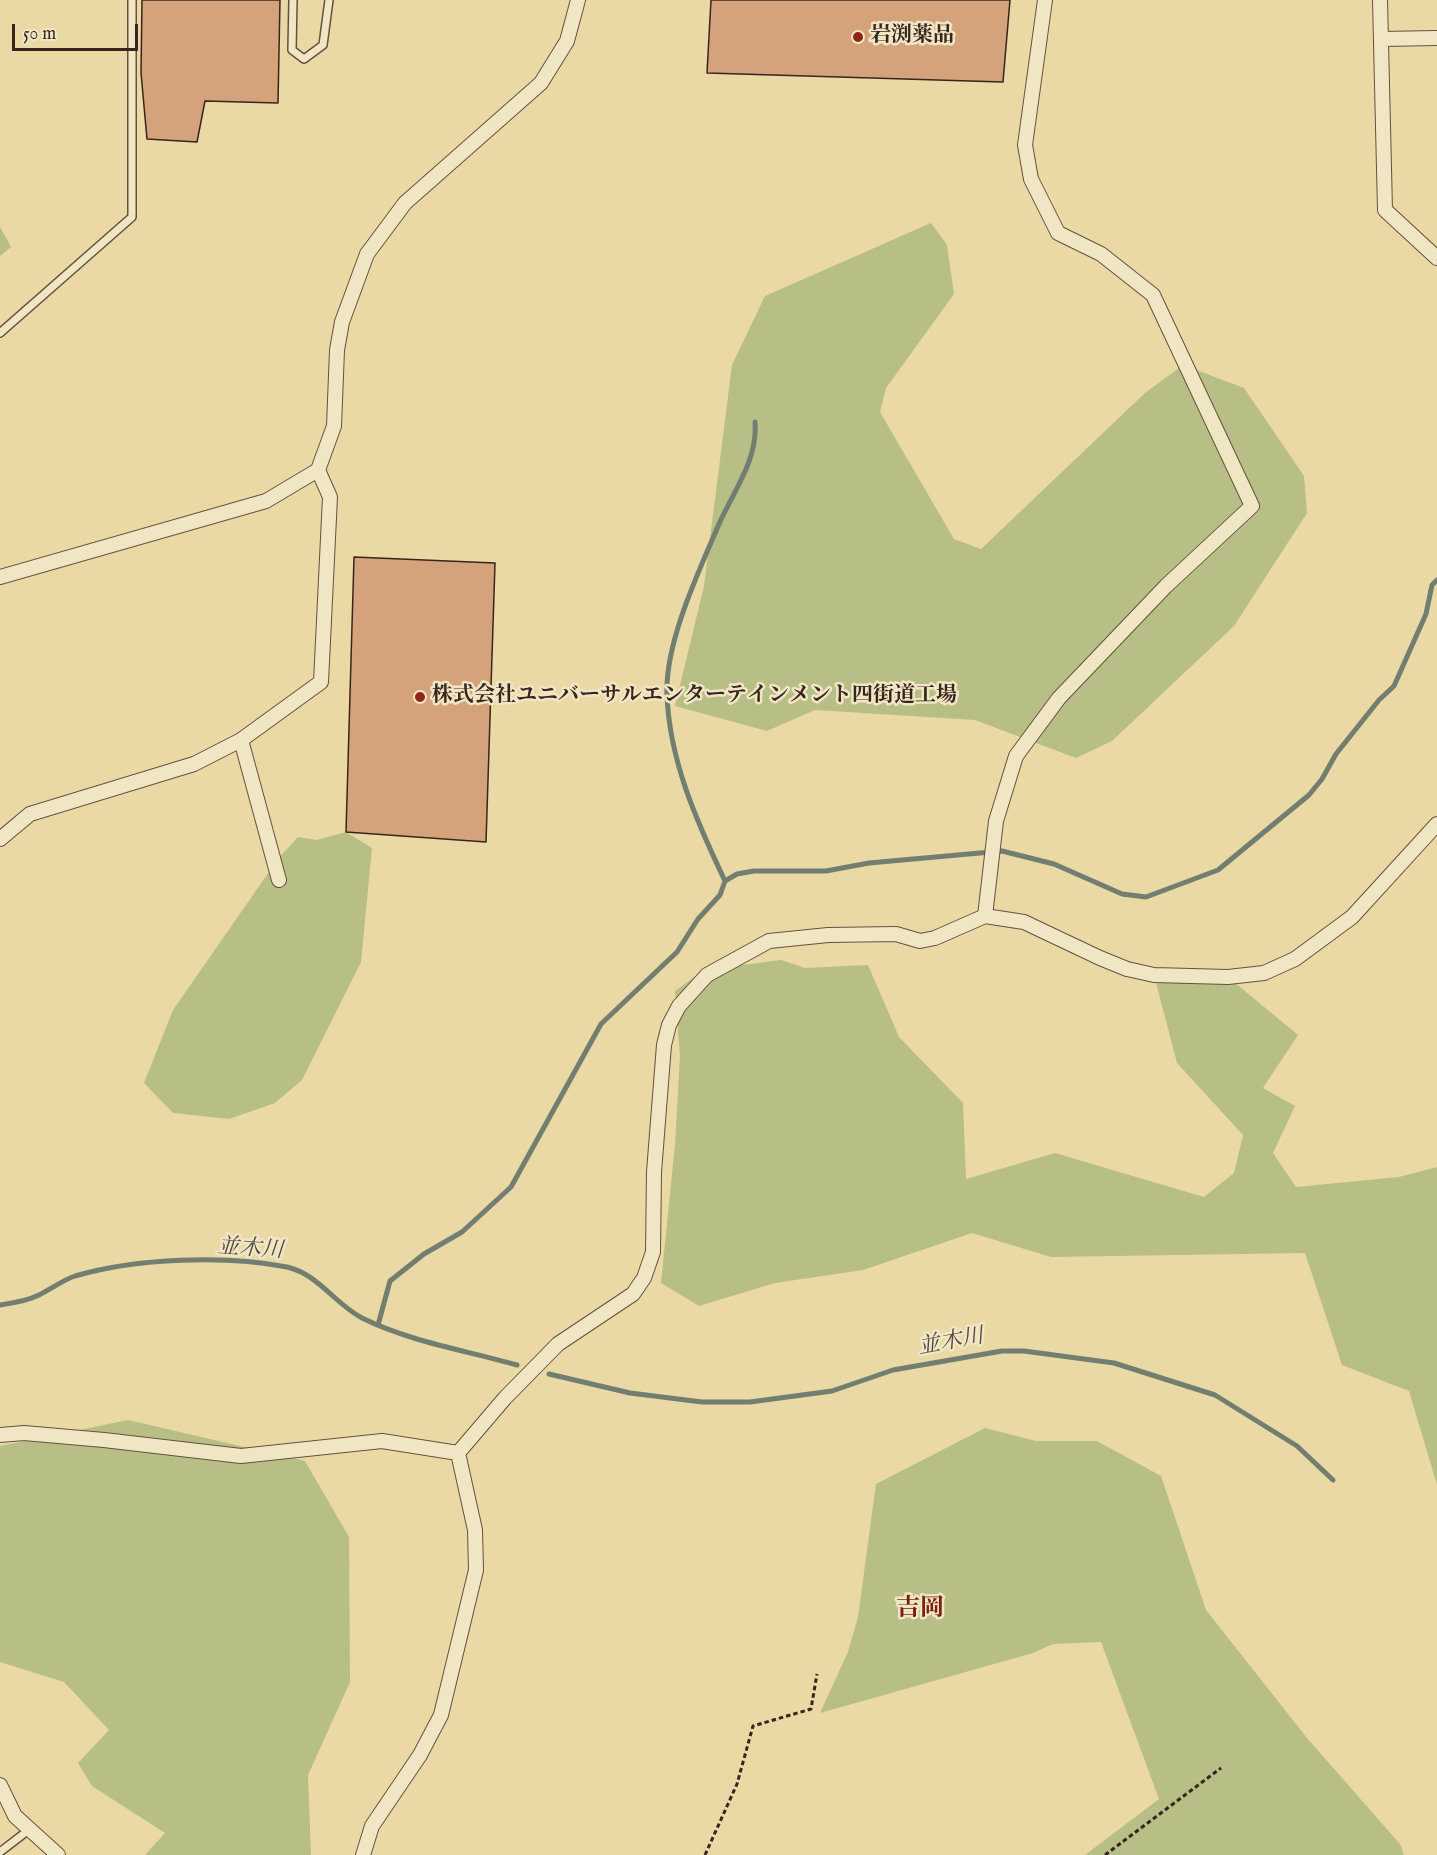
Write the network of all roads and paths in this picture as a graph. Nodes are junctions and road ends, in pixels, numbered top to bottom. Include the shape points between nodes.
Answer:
1 (132, 0) edge
2 (293, 0) edge
3 (328, 0) edge
4 (578, 0) edge
5 (1045, 0) edge
6 (1380, 0) edge
7 (1437, 38) edge
8 (1381, 39) junction
9 (1437, 258) edge
10 (0, 333) edge
11 (318, 470) junction
12 (0, 577) edge
13 (241, 740) junction
14 (1437, 824) edge
15 (0, 839) edge
16 (279, 880) dead end
17 (985, 916) junction
18 (0, 1435) edge
19 (458, 1453) junction
20 (817, 1674) dead end
21 (1221, 1768) dead end
22 (0, 1785) edge
23 (30, 1829) junction
24 (0, 1852) edge
25 (58, 1855) edge
26 (363, 1855) edge
27 (705, 1855) edge
28 (1105, 1855) edge

1 - 10 lane via 132,217
2 - 3 lane via 292,50 304,59 323,45
4 - 11 street via 567,41 541,82 405,203 367,254 342,322 334,426
5 - 17 street via 1025,145 1031,178 1058,233 1101,254 1153,295 1252,506 1166,586 1059,698 1016,756 996,820
6 - 8 street
7 - 8 street
8 - 9 street via 1385,210
11 - 12 street via 266,501
11 - 13 street via 330,498 321,682
13 - 15 street via 194,764 30,814
13 - 16 street
14 - 17 street via 1352,917 1295,959 1252,976 1154,975 1127,969 1024,922
17 - 19 street via 920,941 896,934 769,941 707,975 678,1006 664,1046 654,1172 653,1252 644,1278 633,1294 558,1344
18 - 19 street via 24,1433 93,1439 241,1456 382,1441
19 - 26 street via 475,1530 476,1570 441,1715 420,1755 372,1826
20 - 27 path via 811,1709 753,1726 737,1784
21 - 28 path
22 - 23 street via 15,1816
23 - 24 lane
23 - 25 street

